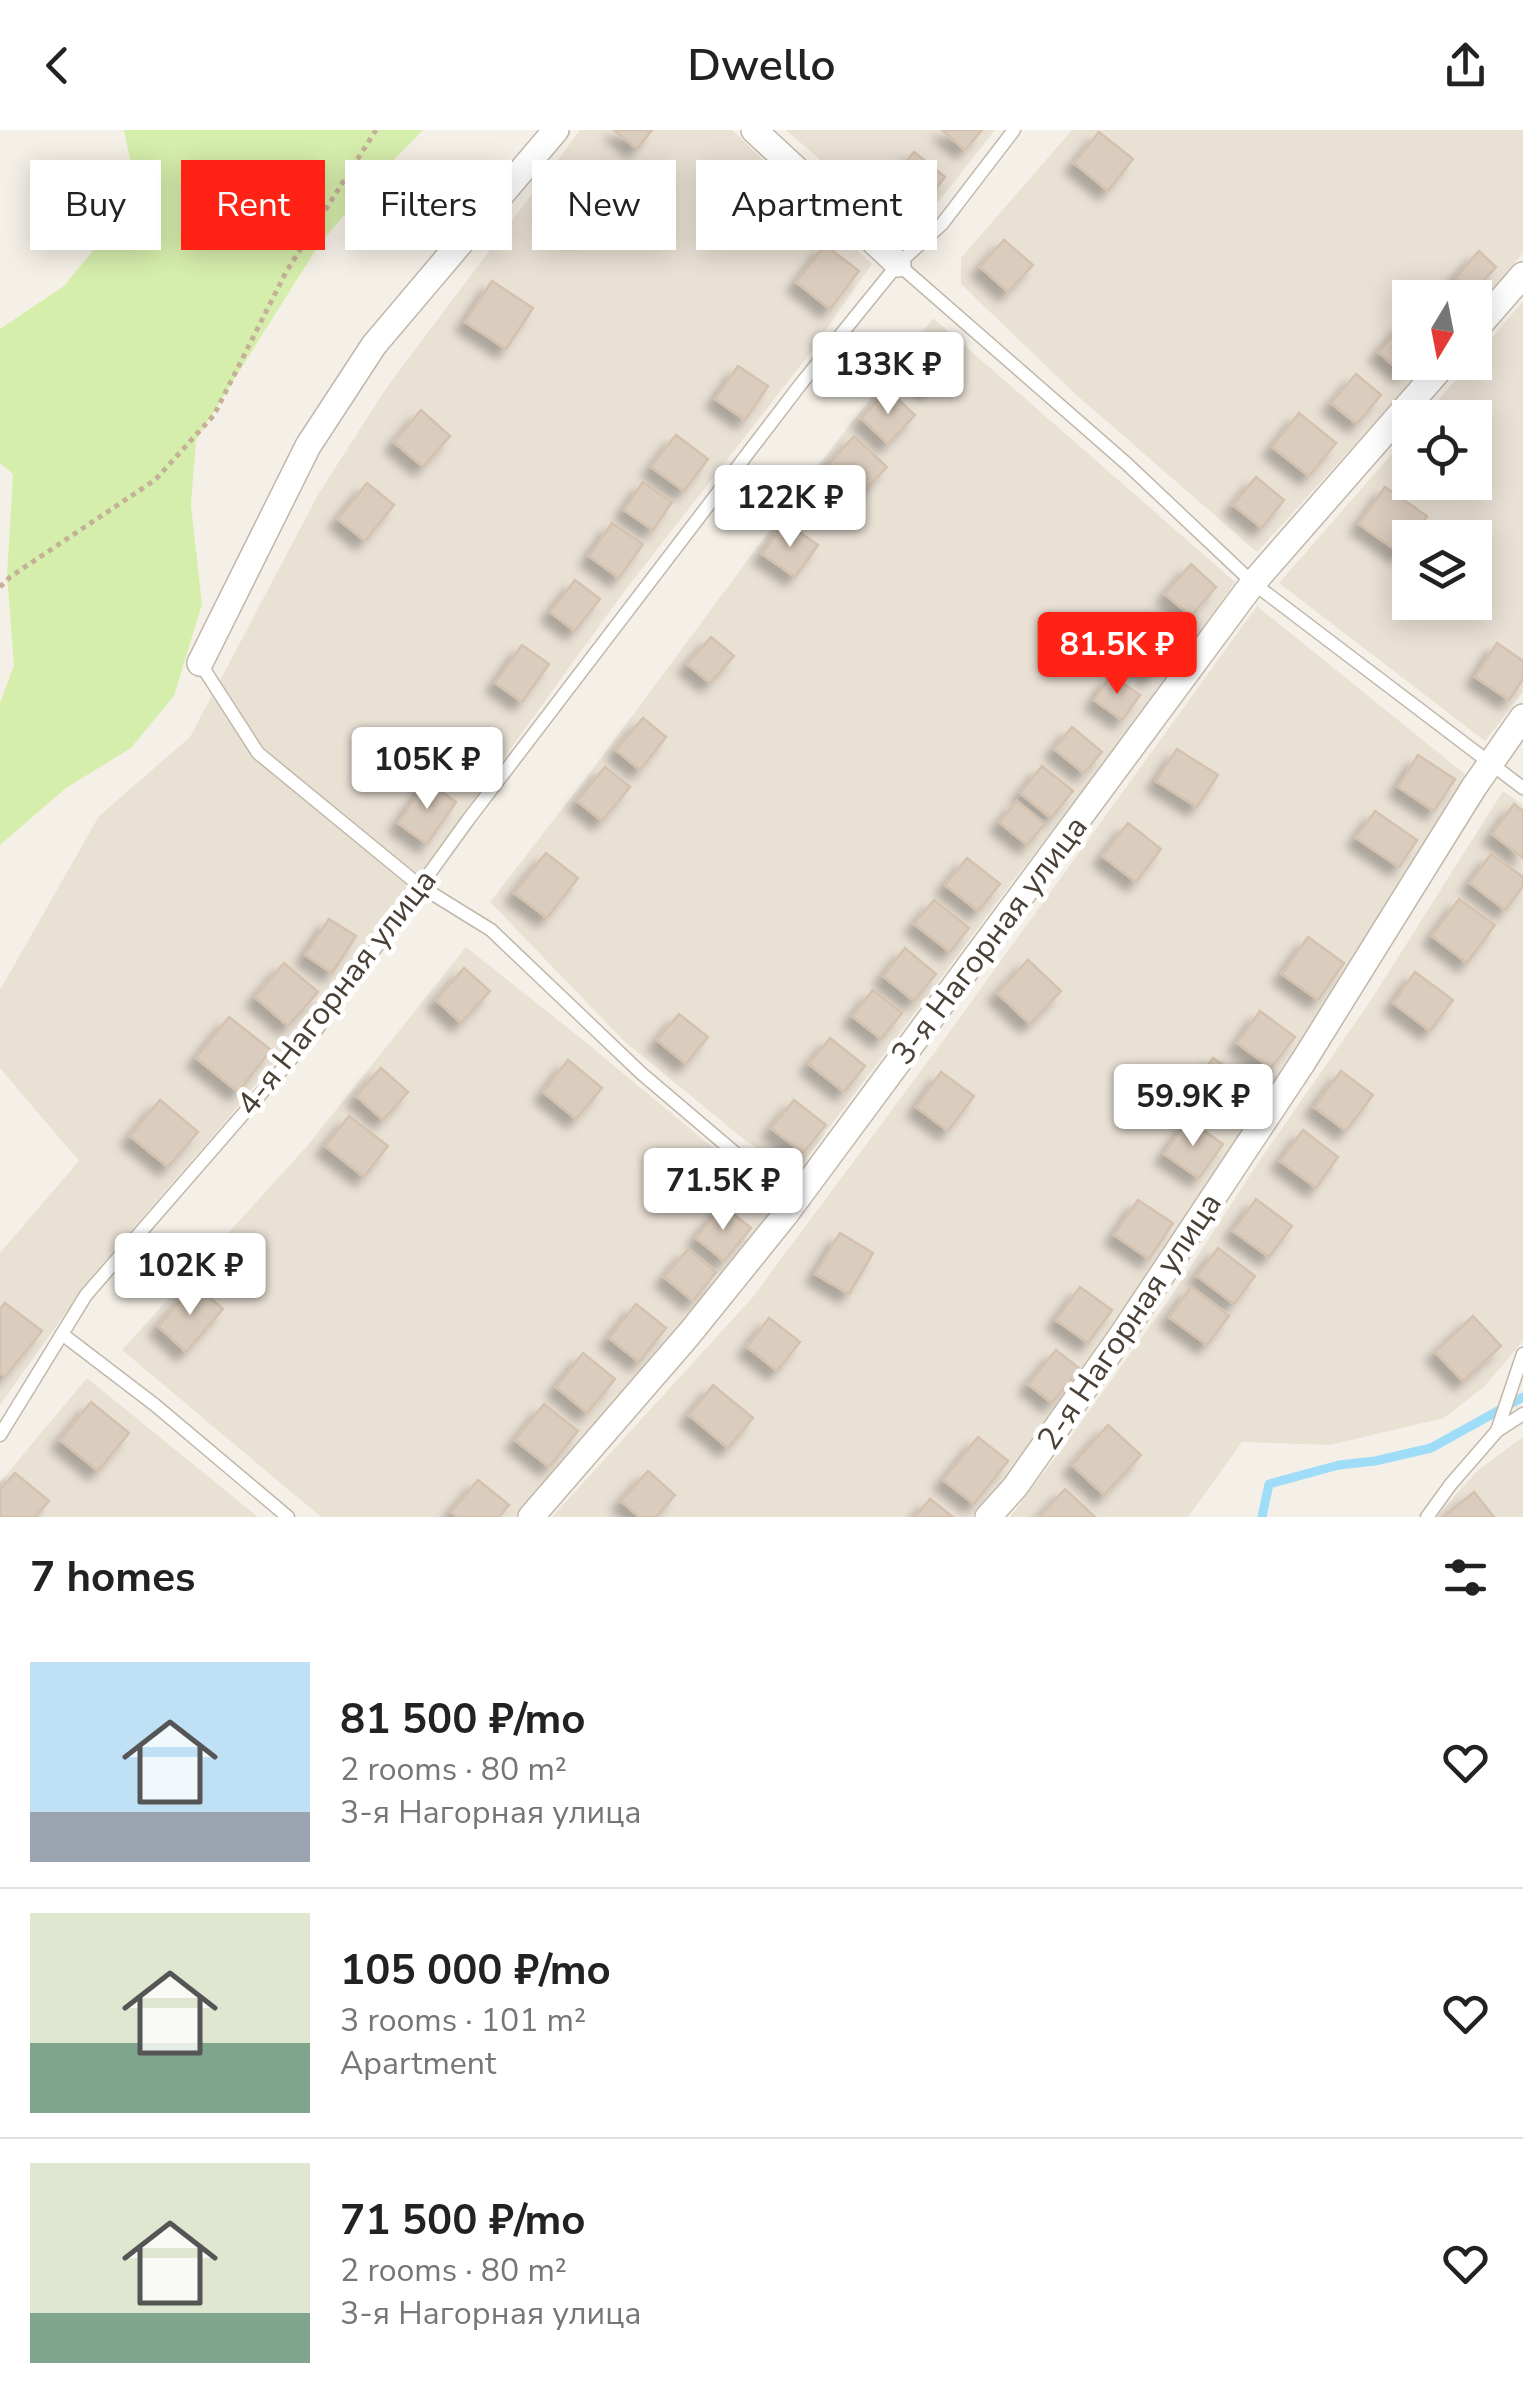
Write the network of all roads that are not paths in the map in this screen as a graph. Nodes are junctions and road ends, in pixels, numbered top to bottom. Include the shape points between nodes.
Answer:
1 (556, 130) edge
2 (754, 130) edge
3 (1014, 130) edge
4 (898, 264) junction
5 (1523, 275) edge
6 (1492, 311) edge
7 (1430, 380) edge
8 (1253, 583) junction
9 (200, 663) joint
10 (1523, 717) edge
11 (1490, 764) junction
12 (1523, 788) edge
13 (420, 886) junction
14 (785, 1215) junction
15 (62, 1334) junction
16 (1523, 1354) edge
17 (1523, 1414) edge
18 (1497, 1431) junction
19 (0, 1436) edge
20 (288, 1517) edge
21 (531, 1517) edge
22 (988, 1517) edge
23 (1428, 1517) edge

1 - 9 street via 374,345 308,446
2 - 4 street
3 - 4 lane, 4-я Нагорная улица via 942,224
4 - 8 lane
4 - 13 lane, 4-я Нагорная улица
5 - 6 street
7 - 8 street, 3-я Нагорная улица
8 - 11 lane
8 - 14 street, 3-я Нагорная улица
9 - 13 lane via 258,752
10 - 11 street, 2-я Нагорная улица
11 - 12 lane
11 - 22 street, 2-я Нагорная улица via 1133,1319
13 - 14 lane via 491,930 734,1152
13 - 15 lane, 4-я Нагорная улица via 316,1029 86,1296
14 - 21 street, 3-я Нагорная улица
15 - 19 lane, 4-я Нагорная улица
15 - 20 lane
16 - 18 lane
17 - 18 lane
18 - 23 lane

